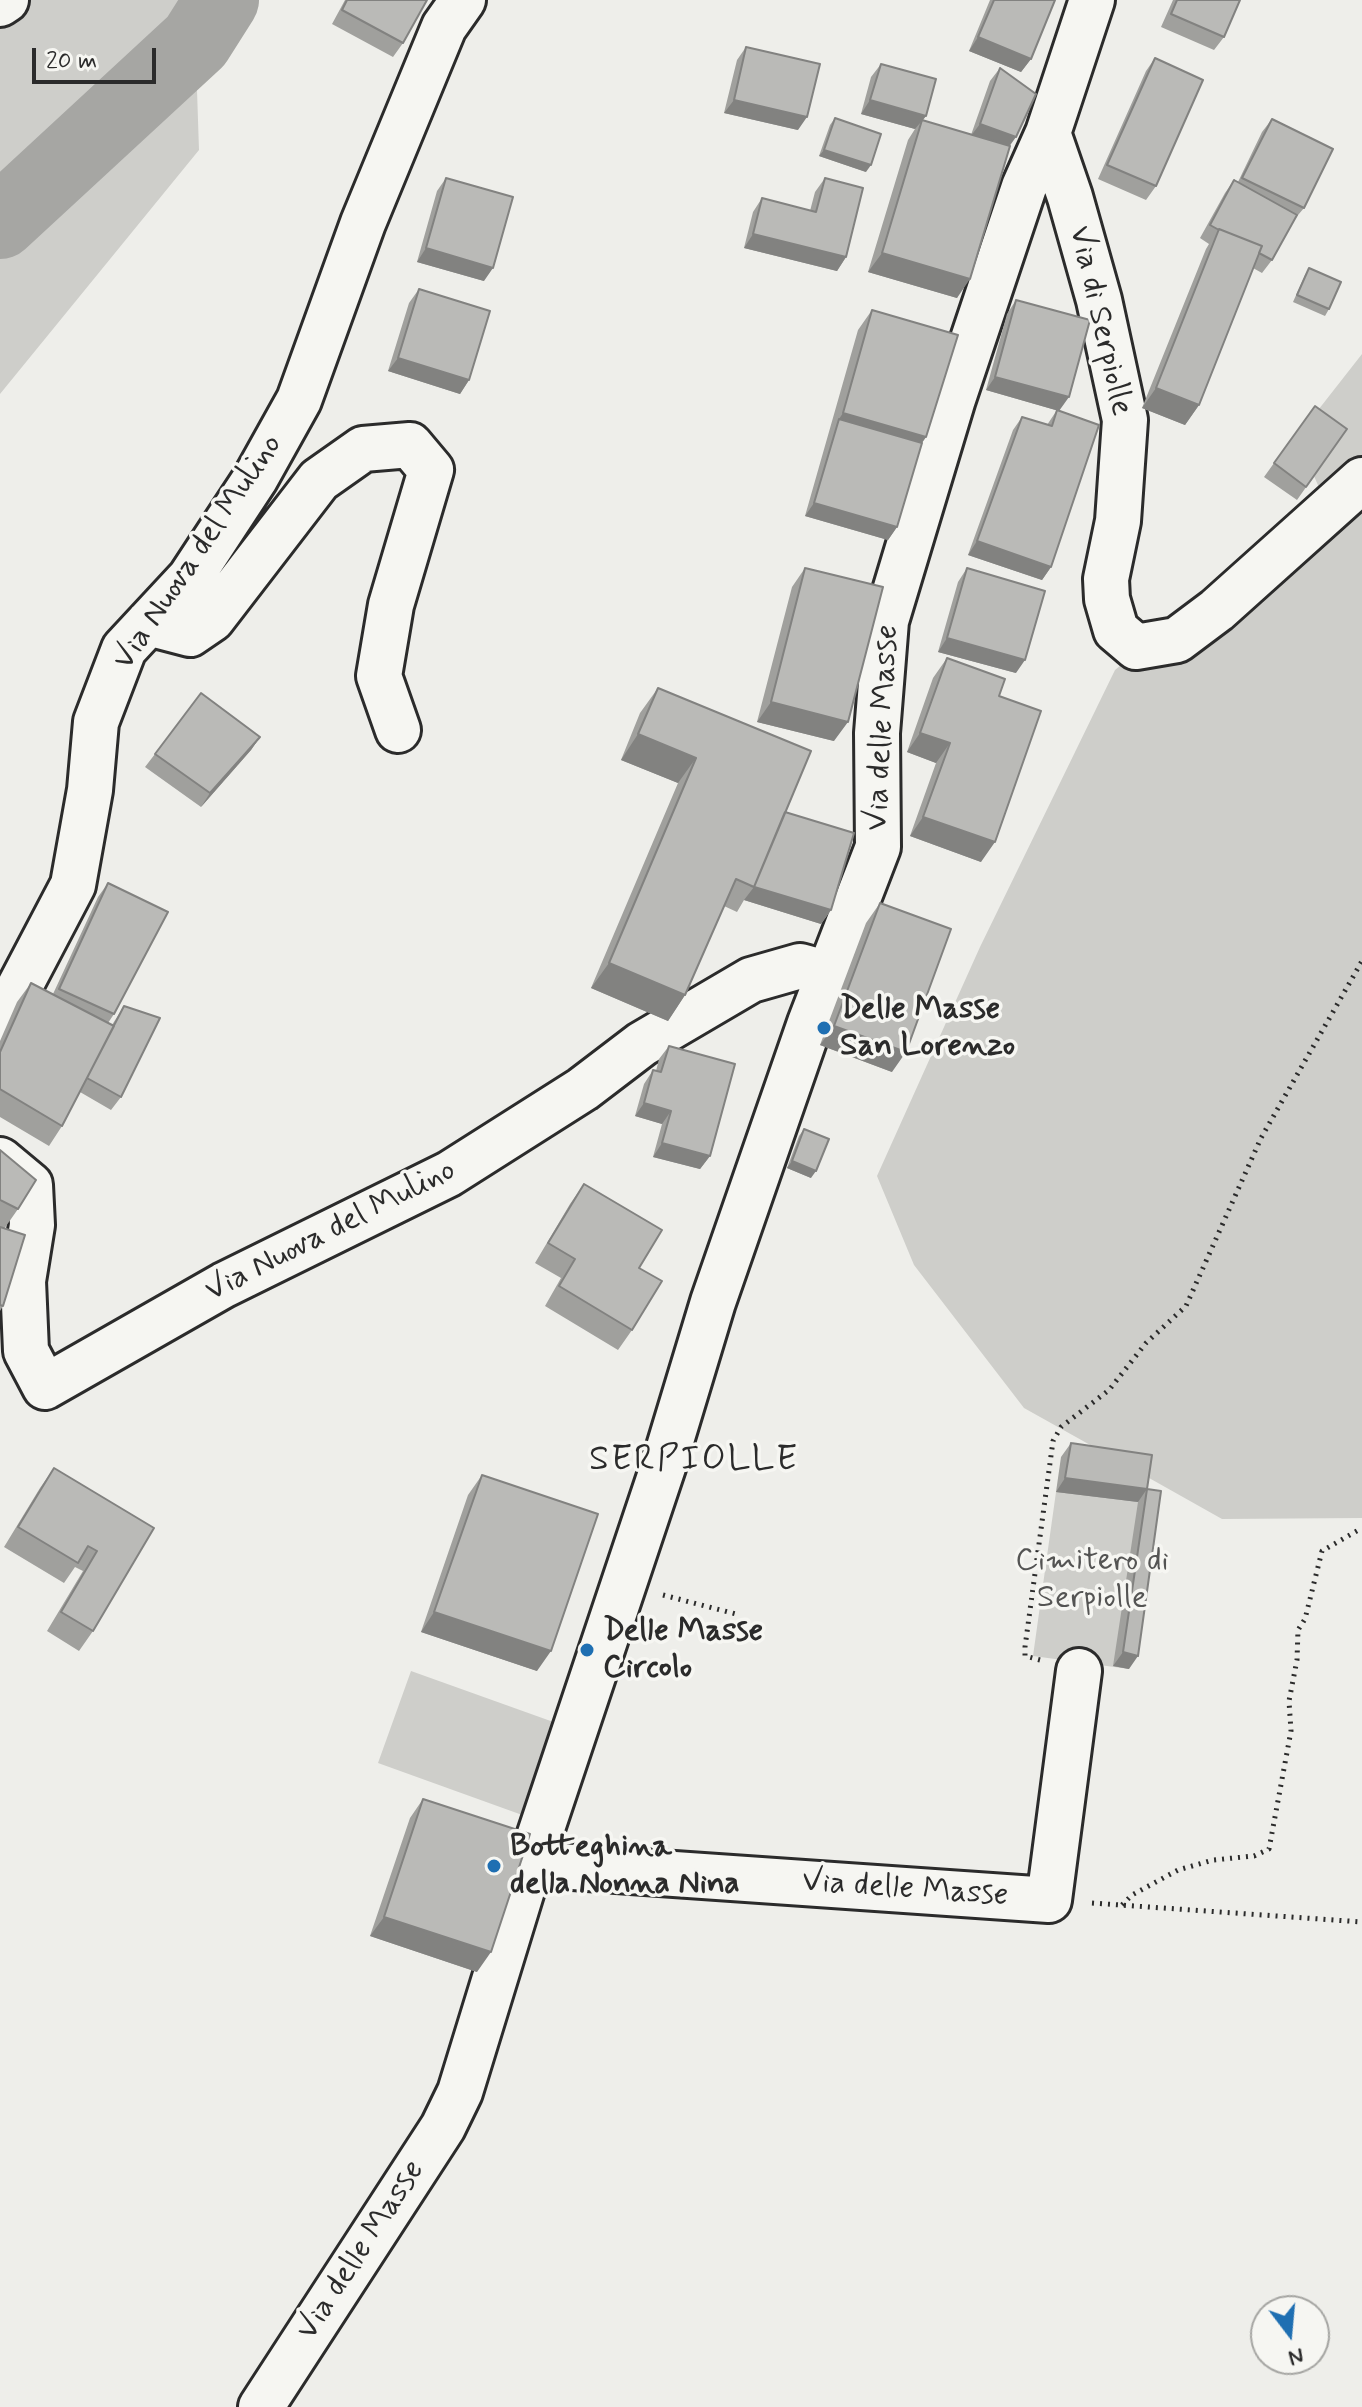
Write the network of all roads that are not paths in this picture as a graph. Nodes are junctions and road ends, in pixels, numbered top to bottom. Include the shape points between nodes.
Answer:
1 (6, 0) edge
2 (463, 0) edge
3 (1092, 0) edge
4 (0, 4) edge
5 (1048, 133) junction
6 (1362, 480) edge
7 (148, 623) junction
8 (398, 730) dead end
9 (829, 974) junction
10 (0, 1024) edge
11 (0, 1160) edge
12 (1079, 1671) road end
13 (530, 1864) junction
14 (261, 2407) edge

1 - 4 street
2 - 7 street, Via Nuova del Mulino via 444,27 374,195 299,400 190,578
3 - 5 street, Via delle Masse
5 - 6 street, Via di Serpiolle via 1099,300 1125,420 1118,521 1106,579 1116,630 1136,647 1177,640
5 - 9 street, Via delle Masse via 1024,187 953,399 886,621 877,733 878,847
7 - 8 street via 190,634 212,619 319,480 363,449 410,445 431,470 391,605 379,676
7 - 10 street, Via Nuova del Mulino via 124,649 96,722 73,885
9 - 11 street, Via Nuova del Mulino via 800,966 751,980 642,1044 583,1089 449,1174 224,1285 45,1387 26,1351 23,1281 32,1225 30,1185
9 - 13 street, Via delle Masse via 713,1302
12 - 13 street, Via delle Masse via 1049,1900
13 - 14 street, Via delle Masse via 460,2092 443,2127

